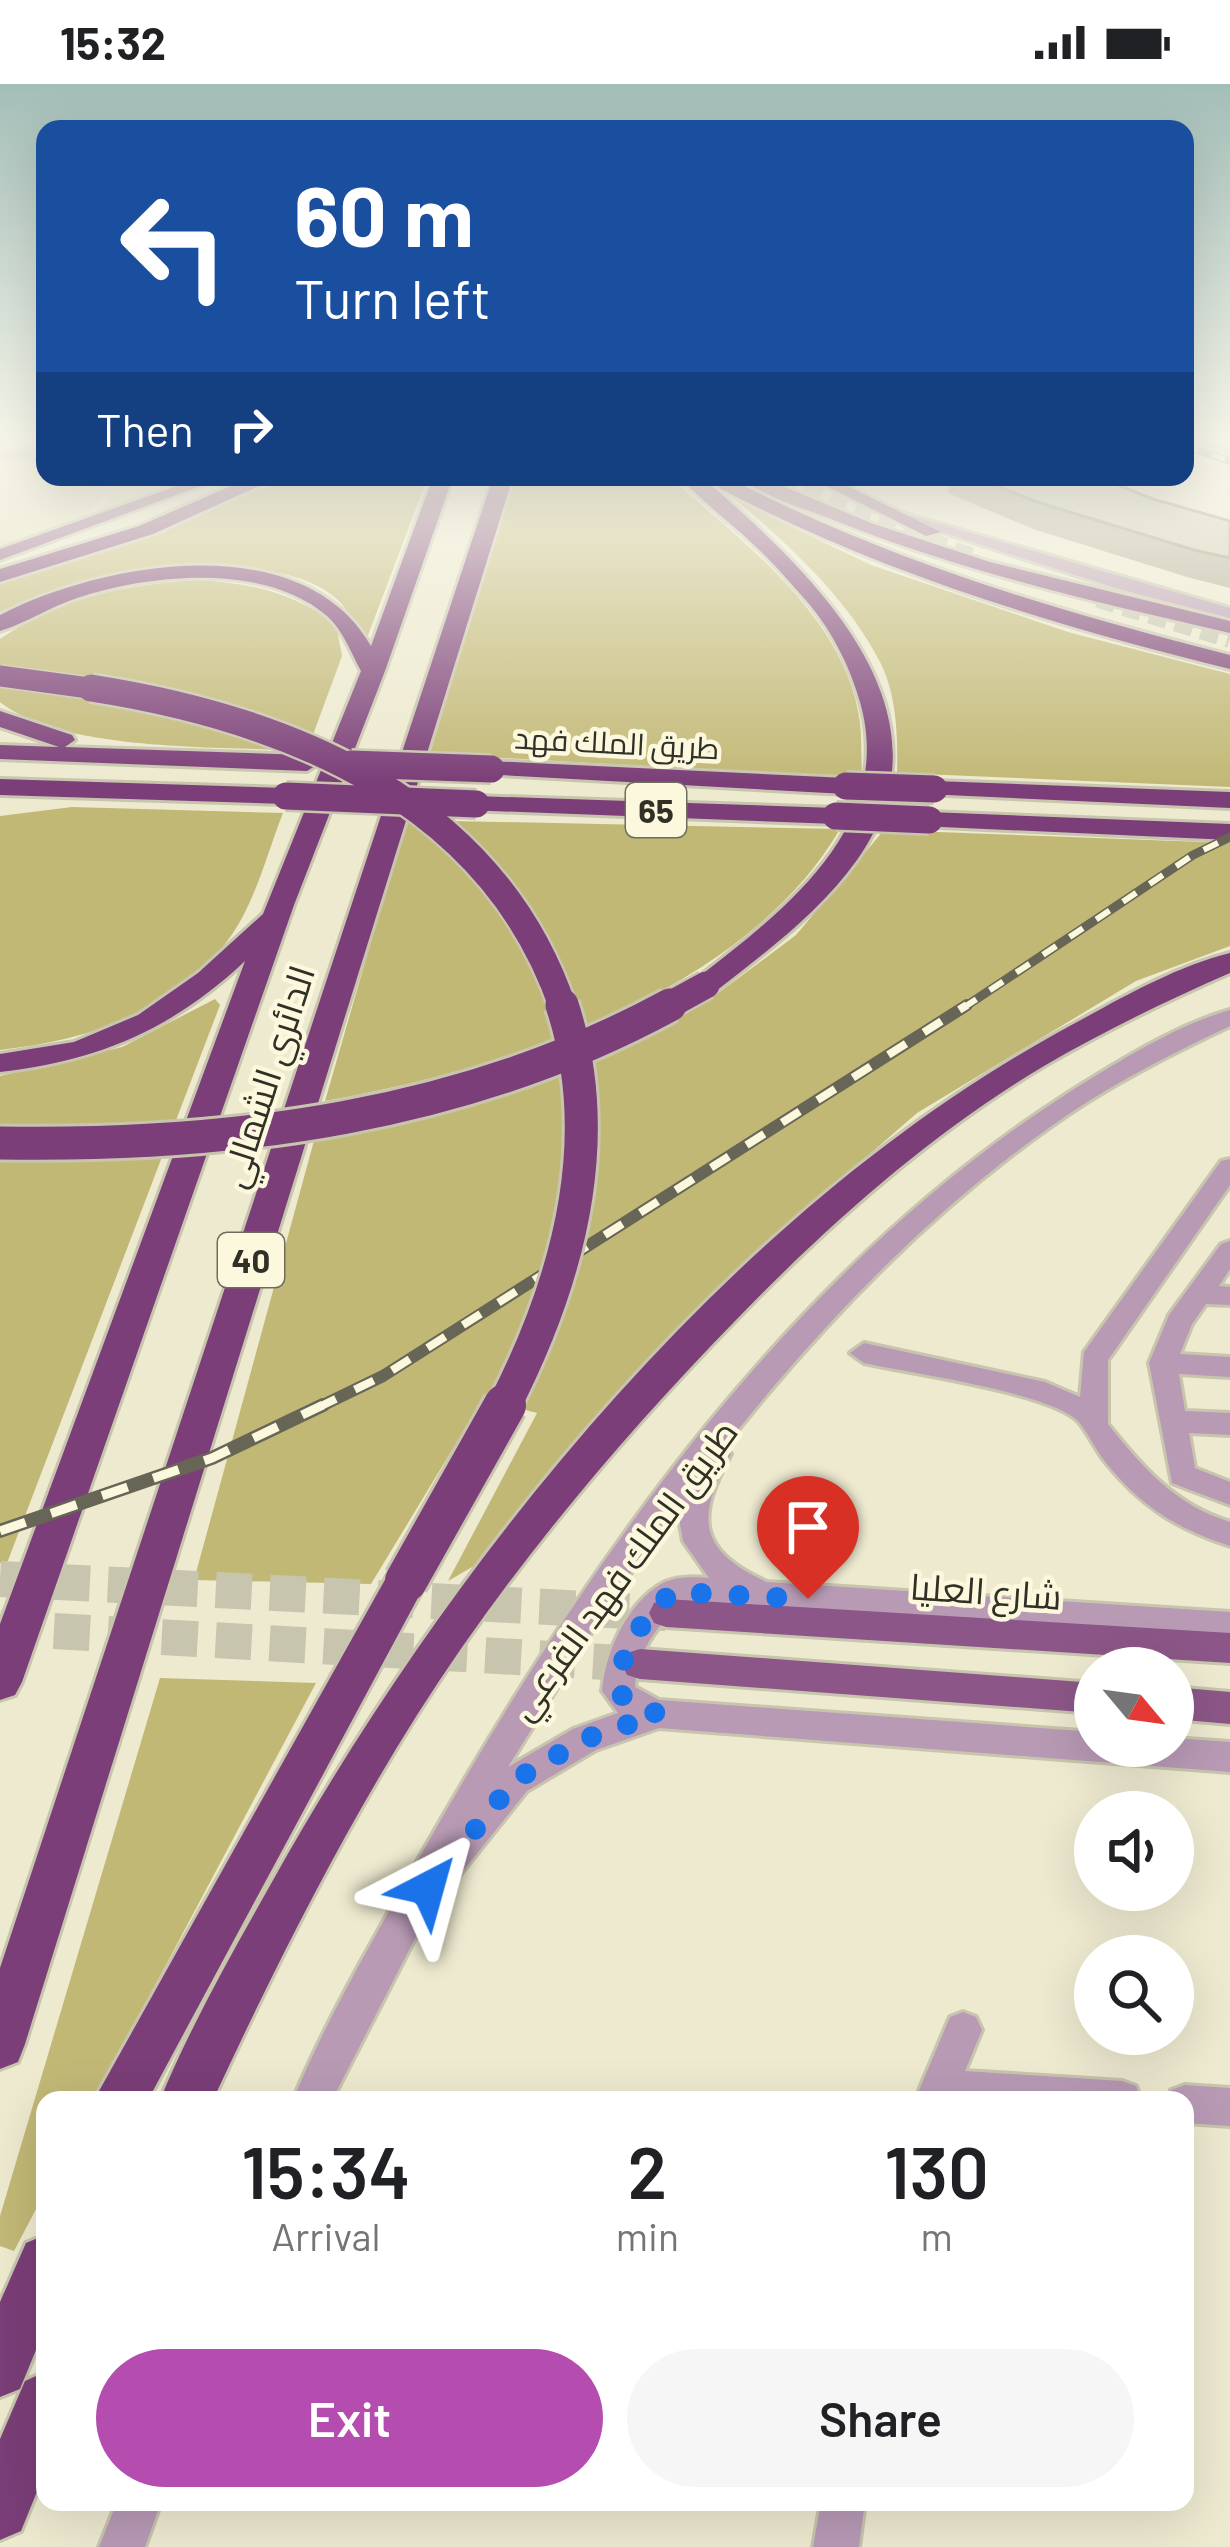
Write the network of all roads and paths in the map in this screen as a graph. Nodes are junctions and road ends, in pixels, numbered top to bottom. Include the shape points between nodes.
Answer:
1 (68, 554) edge
2 (415, 554) edge
3 (477, 554) edge
4 (779, 554) edge
5 (875, 554) edge
6 (907, 554) edge
7 (949, 554) tunnel mouth
8 (990, 554) tunnel mouth
9 (1026, 554) edge
10 (0, 575) edge
11 (1192, 602) junction
12 (1230, 603) edge
13 (1230, 613) edge
14 (0, 623) edge
15 (1230, 625) edge
16 (1166, 646) junction
17 (1230, 662) edge
18 (373, 671) junction
19 (0, 676) edge
20 (0, 718) edge
21 (0, 752) edge
22 (185, 759) junction
23 (0, 787) edge
24 (256, 794) junction
25 (1230, 800) edge
26 (0, 808) edge
27 (1230, 832) edge
28 (280, 905) junction
29 (1230, 962) edge
30 (1230, 1018) edge
31 (0, 1063) edge
32 (0, 1143) edge
33 (1230, 1167) edge
34 (1230, 1250) edge
35 (1199, 1294) junction
36 (1230, 1296) edge
37 (864, 1353) dead end
38 (1163, 1364) junction
39 (1230, 1366) edge
40 (742, 1402) junction
41 (1094, 1417) junction
42 (1171, 1421) junction
43 (1230, 1424) edge
44 (1230, 1494) edge
45 (1230, 1534) edge
46 (808, 1599) junction
47 (666, 1612) tunnel mouth
48 (1230, 1625) edge
49 (1230, 1648) edge
50 (640, 1664) tunnel mouth
51 (0, 1682) edge
52 (1074, 1696) edge
53 (1194, 1705) edge
54 (1230, 1708) edge
55 (659, 1714) junction
56 (1230, 1757) edge
57 (400, 1924) junction
58 (963, 2030) dead end
59 (0, 2044) edge
60 (125, 2091) edge
61 (190, 2091) edge
62 (316, 2091) edge
63 (937, 2091) edge
64 (1194, 2105) edge
65 (1230, 2108) edge
66 (36, 2283) edge
67 (0, 2368) edge
68 (36, 2423) edge
69 (0, 2510) edge
70 (136, 2511) edge
71 (842, 2511) edge
72 (122, 2547) edge
73 (836, 2547) edge

1 - 10 highway
2 - 18 highway, الدائري الشمالي / 40
3 - 59 highway, الدائري الشمالي / 40
4 - 32 highway, bridge via 855,652 884,740 879,790 849,852 807,905 706,985 589,1045 486,1082 334,1119 125,1144
5 - 16 highway
6 - 16 highway
7 - 15 main road
8 - 15 main road
9 - 11 street
11 - 12 street
11 - 13 street
14 - 18 highway via 45,600 135,578 247,578 297,590 336,612
16 - 17 highway
18 - 28 highway, الدائري الشمالي / 40
19 - 60 highway, bridge via 155,700 325,752 476,857 531,932 576,1036 578,1194 558,1278 520,1379
20 - 22 highway via 35,734
21 - 22 highway, طريق الملك فهد
22 - 25 highway, طريق الملك فهد, bridge
23 - 24 highway, طريق الملك فهد / 65
24 - 26 highway, 65
24 - 27 highway, طريق الملك فهد / 65, bridge
28 - 31 highway via 215,978 161,1016 89,1046
28 - 51 highway, الدائري الشمالي / 40
29 - 61 highway via 1056,1042 958,1106 785,1247 620,1418 473,1601 385,1729
30 - 40 street, طريق الملك فهد الفرعي via 1115,1074 990,1161 861,1274
33 - 41 street via 1094,1359
34 - 35 street
35 - 36 street
35 - 38 street
37 - 41 street via 1045,1392
38 - 39 street
38 - 42 street
40 - 46 street via 693,1498 693,1526 702,1550 748,1588
40 - 57 street, طريق الملك فهد الفرعي via 662,1501 517,1714
41 - 45 street via 1145,1493 1189,1523
42 - 43 street
42 - 44 street via 1182,1474
46 - 48 street
46 - 55 street via 673,1592 618,1670 618,1691 631,1705
47 - 49 main road, شارع العليا
50 - 52 main road
53 - 54 main road
55 - 56 street
55 - 57 street via 585,1739 515,1780
57 - 62 street, طريق الملك فهد الفرعي
58 - 63 street
64 - 65 street
66 - 67 highway
68 - 69 highway
70 - 72 street
71 - 73 street

